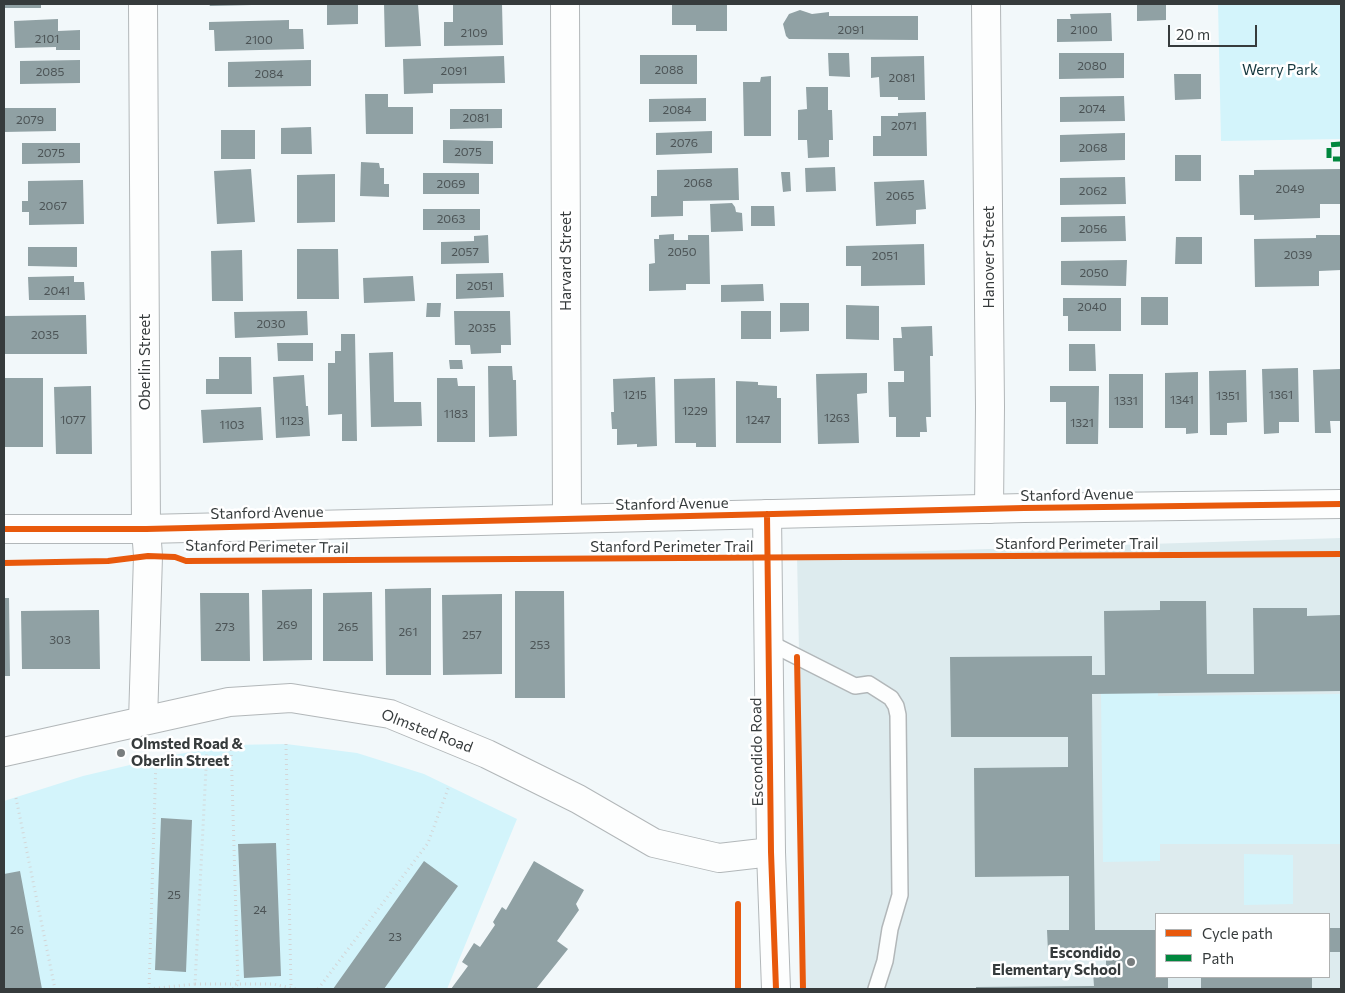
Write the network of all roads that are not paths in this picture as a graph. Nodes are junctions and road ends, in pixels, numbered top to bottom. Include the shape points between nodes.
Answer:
1 (143, 4) edge
2 (565, 4) edge
3 (986, 4) edge
4 (1341, 504) edge
5 (989, 510) junction
6 (767, 514) junction
7 (567, 518) junction
8 (146, 528) junction
9 (4, 529) edge
10 (768, 642) junction
11 (143, 721) junction
12 (4, 752) edge
13 (771, 852) junction
14 (776, 989) edge
15 (876, 989) edge

1 - 8 street, Oberlin Street
2 - 7 street, Harvard Street
3 - 5 street, Hanover Street
4 - 5 street, Stanford Avenue
5 - 6 street, Stanford Avenue
6 - 7 street, Stanford Avenue
6 - 10 street, Escondido Road
7 - 8 street, Stanford Avenue
8 - 9 street, Stanford Avenue
8 - 11 street, Oberlin Street
10 - 13 street, Escondido Road
10 - 15 lane via 855,686 869,684 891,698 896,706 900,895
11 - 12 street, Olmsted Road
11 - 13 street, Olmsted Road via 229,702 292,698 390,714 487,754 578,798 654,843 719,858
13 - 14 street, Escondido Road

